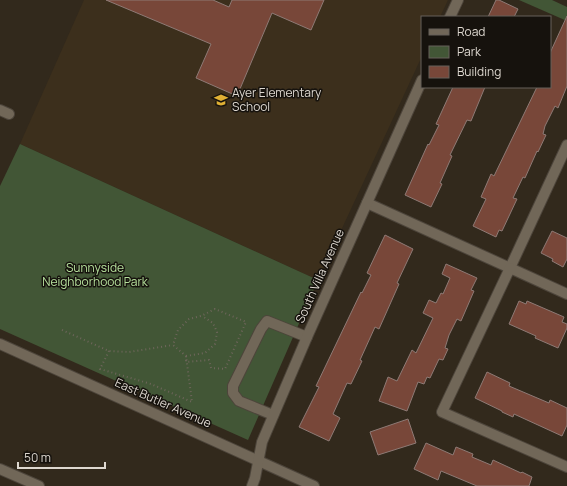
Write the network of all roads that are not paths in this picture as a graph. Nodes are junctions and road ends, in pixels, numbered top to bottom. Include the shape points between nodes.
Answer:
1 (458, 0) edge
2 (450, 16) edge
3 (421, 82) edge
4 (567, 145) edge
5 (367, 203) junction
6 (510, 268) junction
7 (567, 294) edge
8 (307, 337) junction
9 (0, 344) edge
10 (273, 416) junction
11 (258, 461) junction
12 (567, 467) edge
13 (0, 469) edge
14 (39, 486) edge
15 (252, 486) edge
16 (314, 486) edge

1 - 2 street
3 - 5 street, South Villa Avenue
4 - 6 street
5 - 6 street
5 - 8 street, South Villa Avenue
6 - 7 street
6 - 12 street via 442,412
8 - 10 street, South Villa Avenue
8 - 10 street via 267,321 260,329 233,386 233,393 239,401
9 - 11 street, East Butler Avenue
10 - 11 street, South Villa Avenue via 262,442
11 - 15 street, South Villa Avenue
11 - 16 street, East Butler Avenue
13 - 14 street

